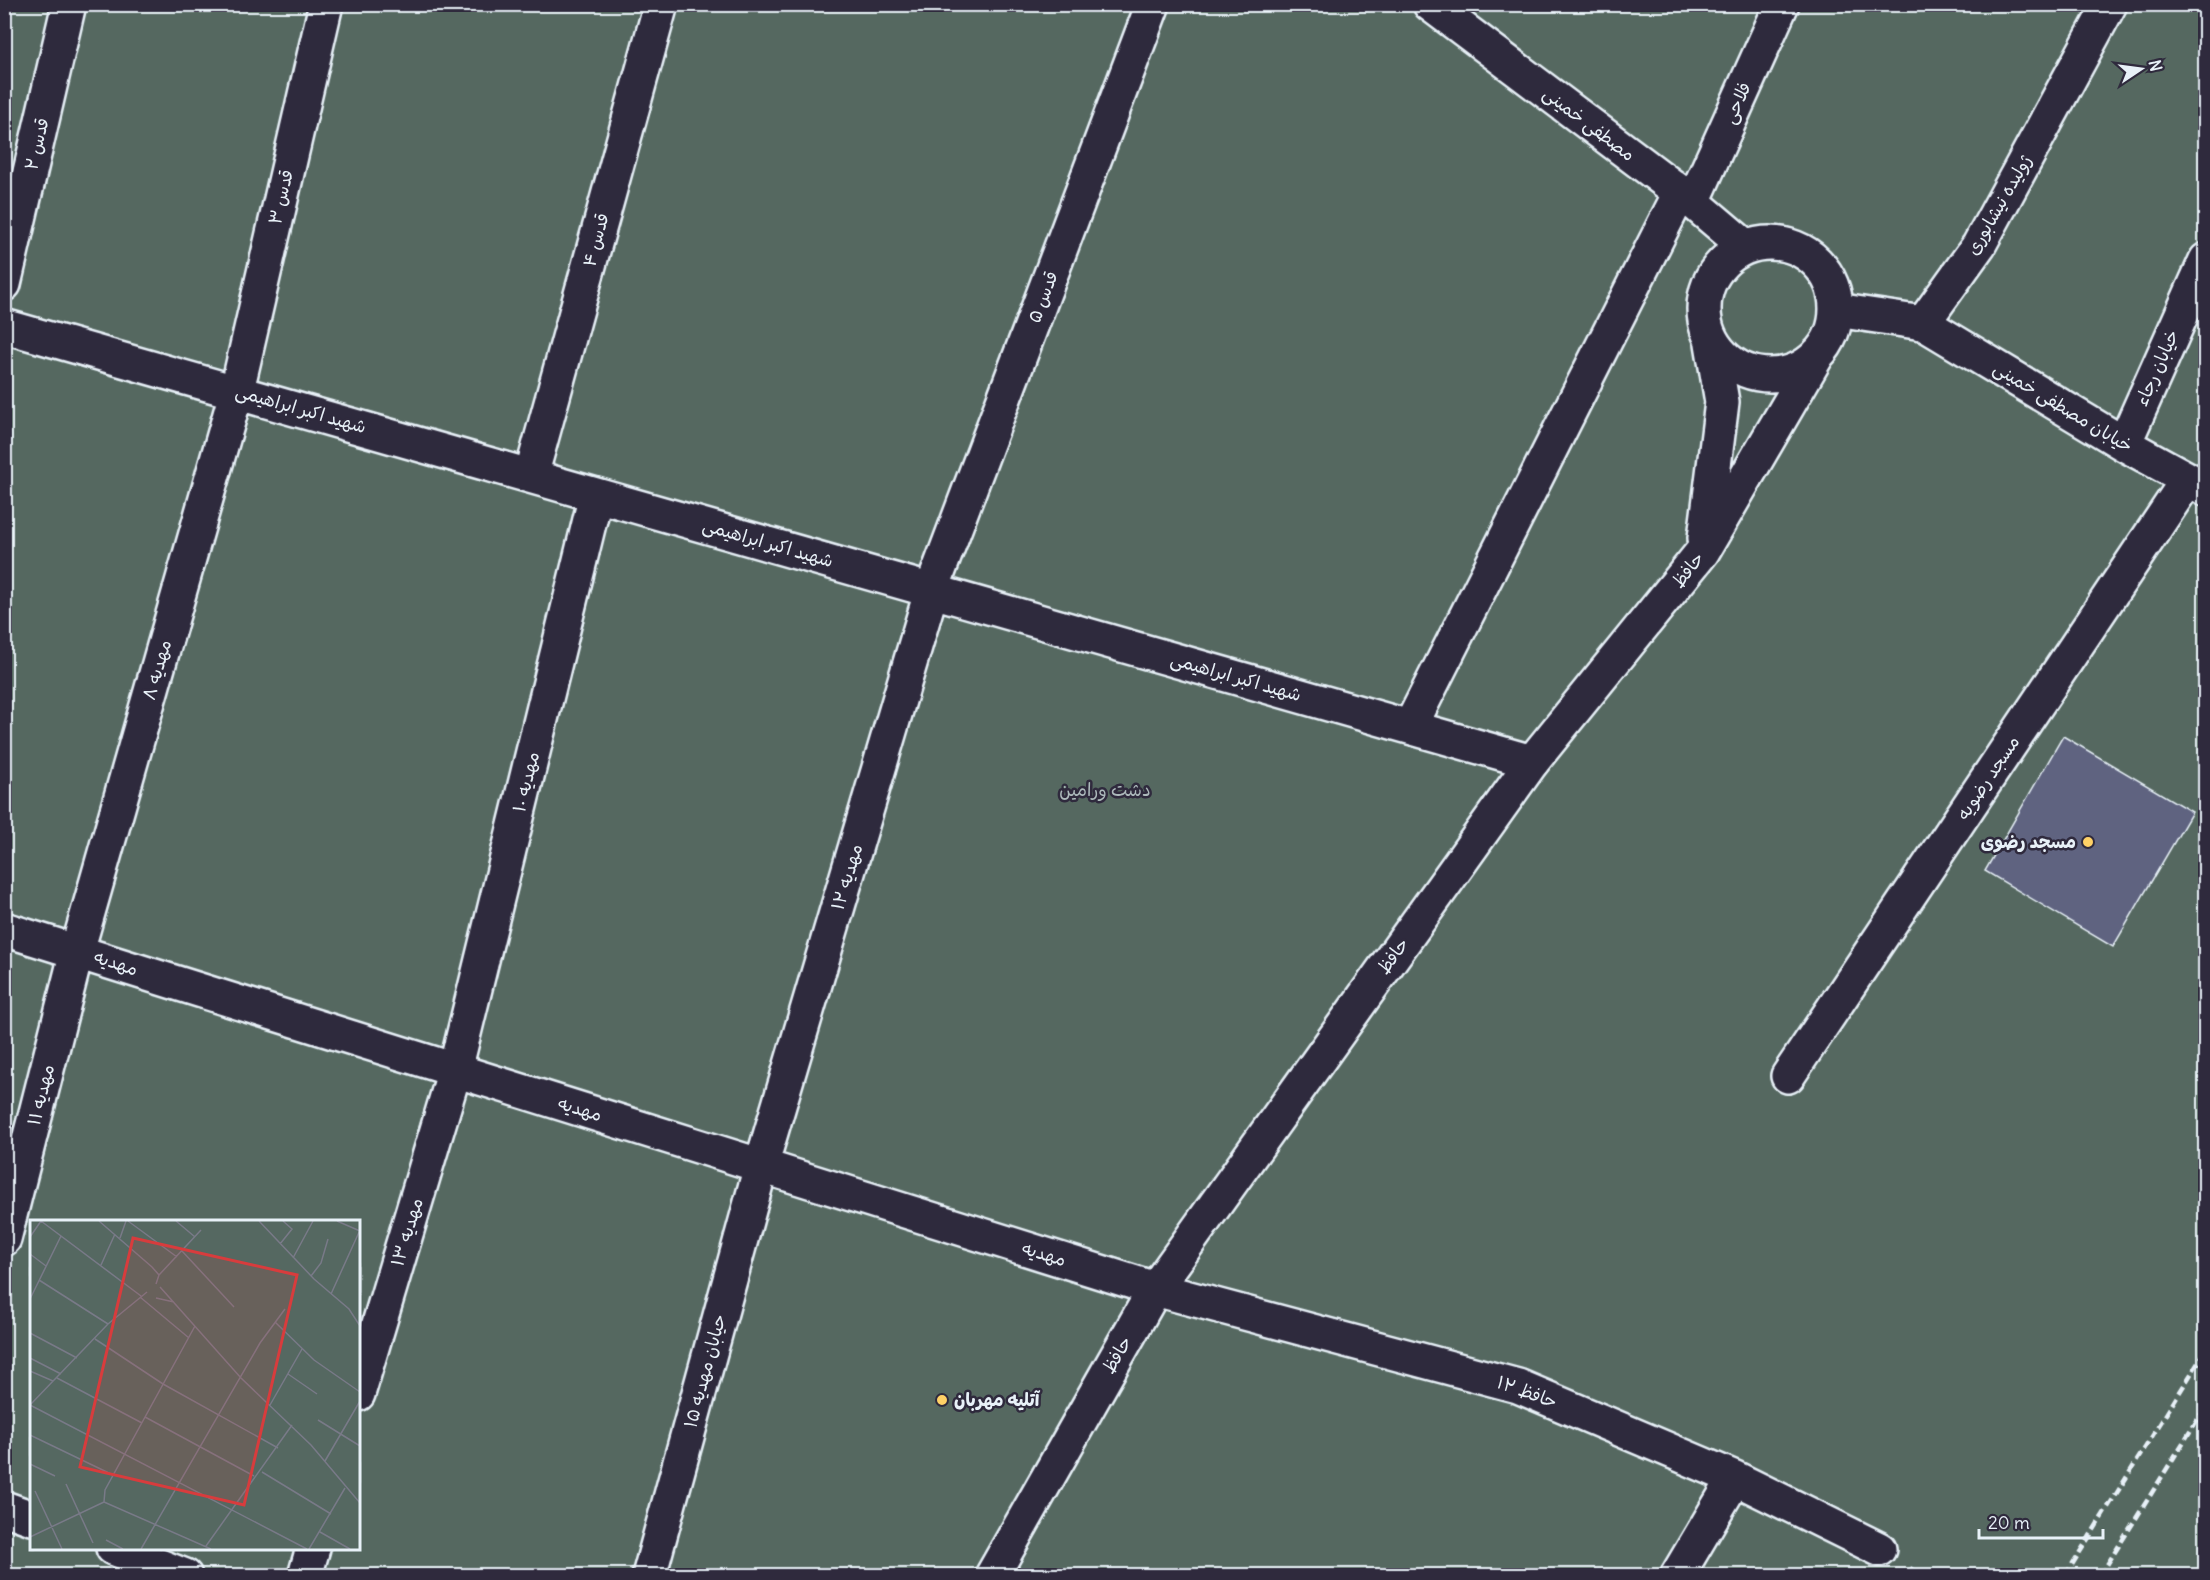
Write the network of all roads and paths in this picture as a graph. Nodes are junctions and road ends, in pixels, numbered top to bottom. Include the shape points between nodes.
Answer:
1 (69, 4) edge
2 (326, 4) edge
3 (661, 4) edge
4 (1153, 4) edge
5 (1431, 4) edge
6 (1782, 4) edge
7 (2110, 4) edge
8 (1687, 197) junction
9 (1746, 247) junction
10 (2205, 260) edge
11 (4, 284) edge
12 (1836, 310) junction
13 (1923, 323) junction
14 (4, 326) edge
15 (1712, 343) junction
16 (1818, 354) junction
17 (237, 390) junction
18 (2124, 444) junction
19 (531, 476) junction
20 (2197, 484) edge
21 (596, 495) junction
22 (1703, 551) junction
23 (932, 589) junction
24 (1410, 727) junction
25 (1532, 762) junction
26 (4, 928) edge
27 (77, 951) junction
28 (455, 1070) junction
29 (1788, 1076) dead end
30 (761, 1166) junction
31 (4, 1239) edge
32 (1155, 1288) junction
33 (360, 1387) edge
34 (1735, 1478) junction
35 (4, 1508) edge
36 (30, 1517) edge
37 (1879, 1549) dead end
38 (118, 1550) edge
39 (312, 1550) edge
40 (185, 1575) edge
41 (304, 1575) edge
42 (649, 1575) edge
43 (992, 1575) edge
44 (1677, 1575) edge

1 - 11 street, قدس ۲
2 - 17 street, قدس ۳
3 - 19 street, قدس ۴
4 - 23 street, قدس ۵
5 - 8 street, مصطفی خمینی
6 - 8 street, فلاحی
7 - 13 street, ژولیده نیشابوری via 1978,245
8 - 9 street, مصطفی خمینی
8 - 24 street, فلاحی
9 - 12 street via 1788,245 1807,254 1823,270 1833,289
9 - 15 street via 1726,259 1712,276 1704,298 1704,321
10 - 18 street, خیابان رجاء
12 - 13 street
12 - 16 street via 1831,334
13 - 18 street, خیابان مصطفی خمینی
14 - 17 street, شهید اکبر ابراهیمی
15 - 16 street via 1743,370 1763,375 1784,374 1802,367
15 - 22 street via 1722,402
16 - 22 street, حافظ
17 - 19 street, شهید اکبر ابراهیمی
17 - 27 street, مهدیه ۸
18 - 20 street, خیابان مصطفی خمینی
19 - 21 street, شهید اکبر ابراهیمی
20 - 29 street, مسجد رضویه
21 - 23 street, شهید اکبر ابراهیمی
21 - 28 street, مهدیه ۱۰
22 - 25 street, حافظ
23 - 24 street, شهید اکبر ابراهیمی
23 - 30 street, مهدیه ۱۲
24 - 25 street, شهید اکبر ابراهیمی
25 - 32 street, حافظ
26 - 27 street, مهدیه
27 - 28 street, مهدیه
27 - 31 street, مهدیه ۱۱
28 - 30 street, مهدیه
28 - 33 street, مهدیه ۱۳
30 - 32 street, مهدیه
30 - 42 street, حیابان مهدیه ۱۵
32 - 34 street, حافظ ۱۲ via 1518,1386
32 - 43 street, حافظ
34 - 37 street, حافظ ۱۲
34 - 44 street
35 - 36 street
38 - 40 street
39 - 41 street

